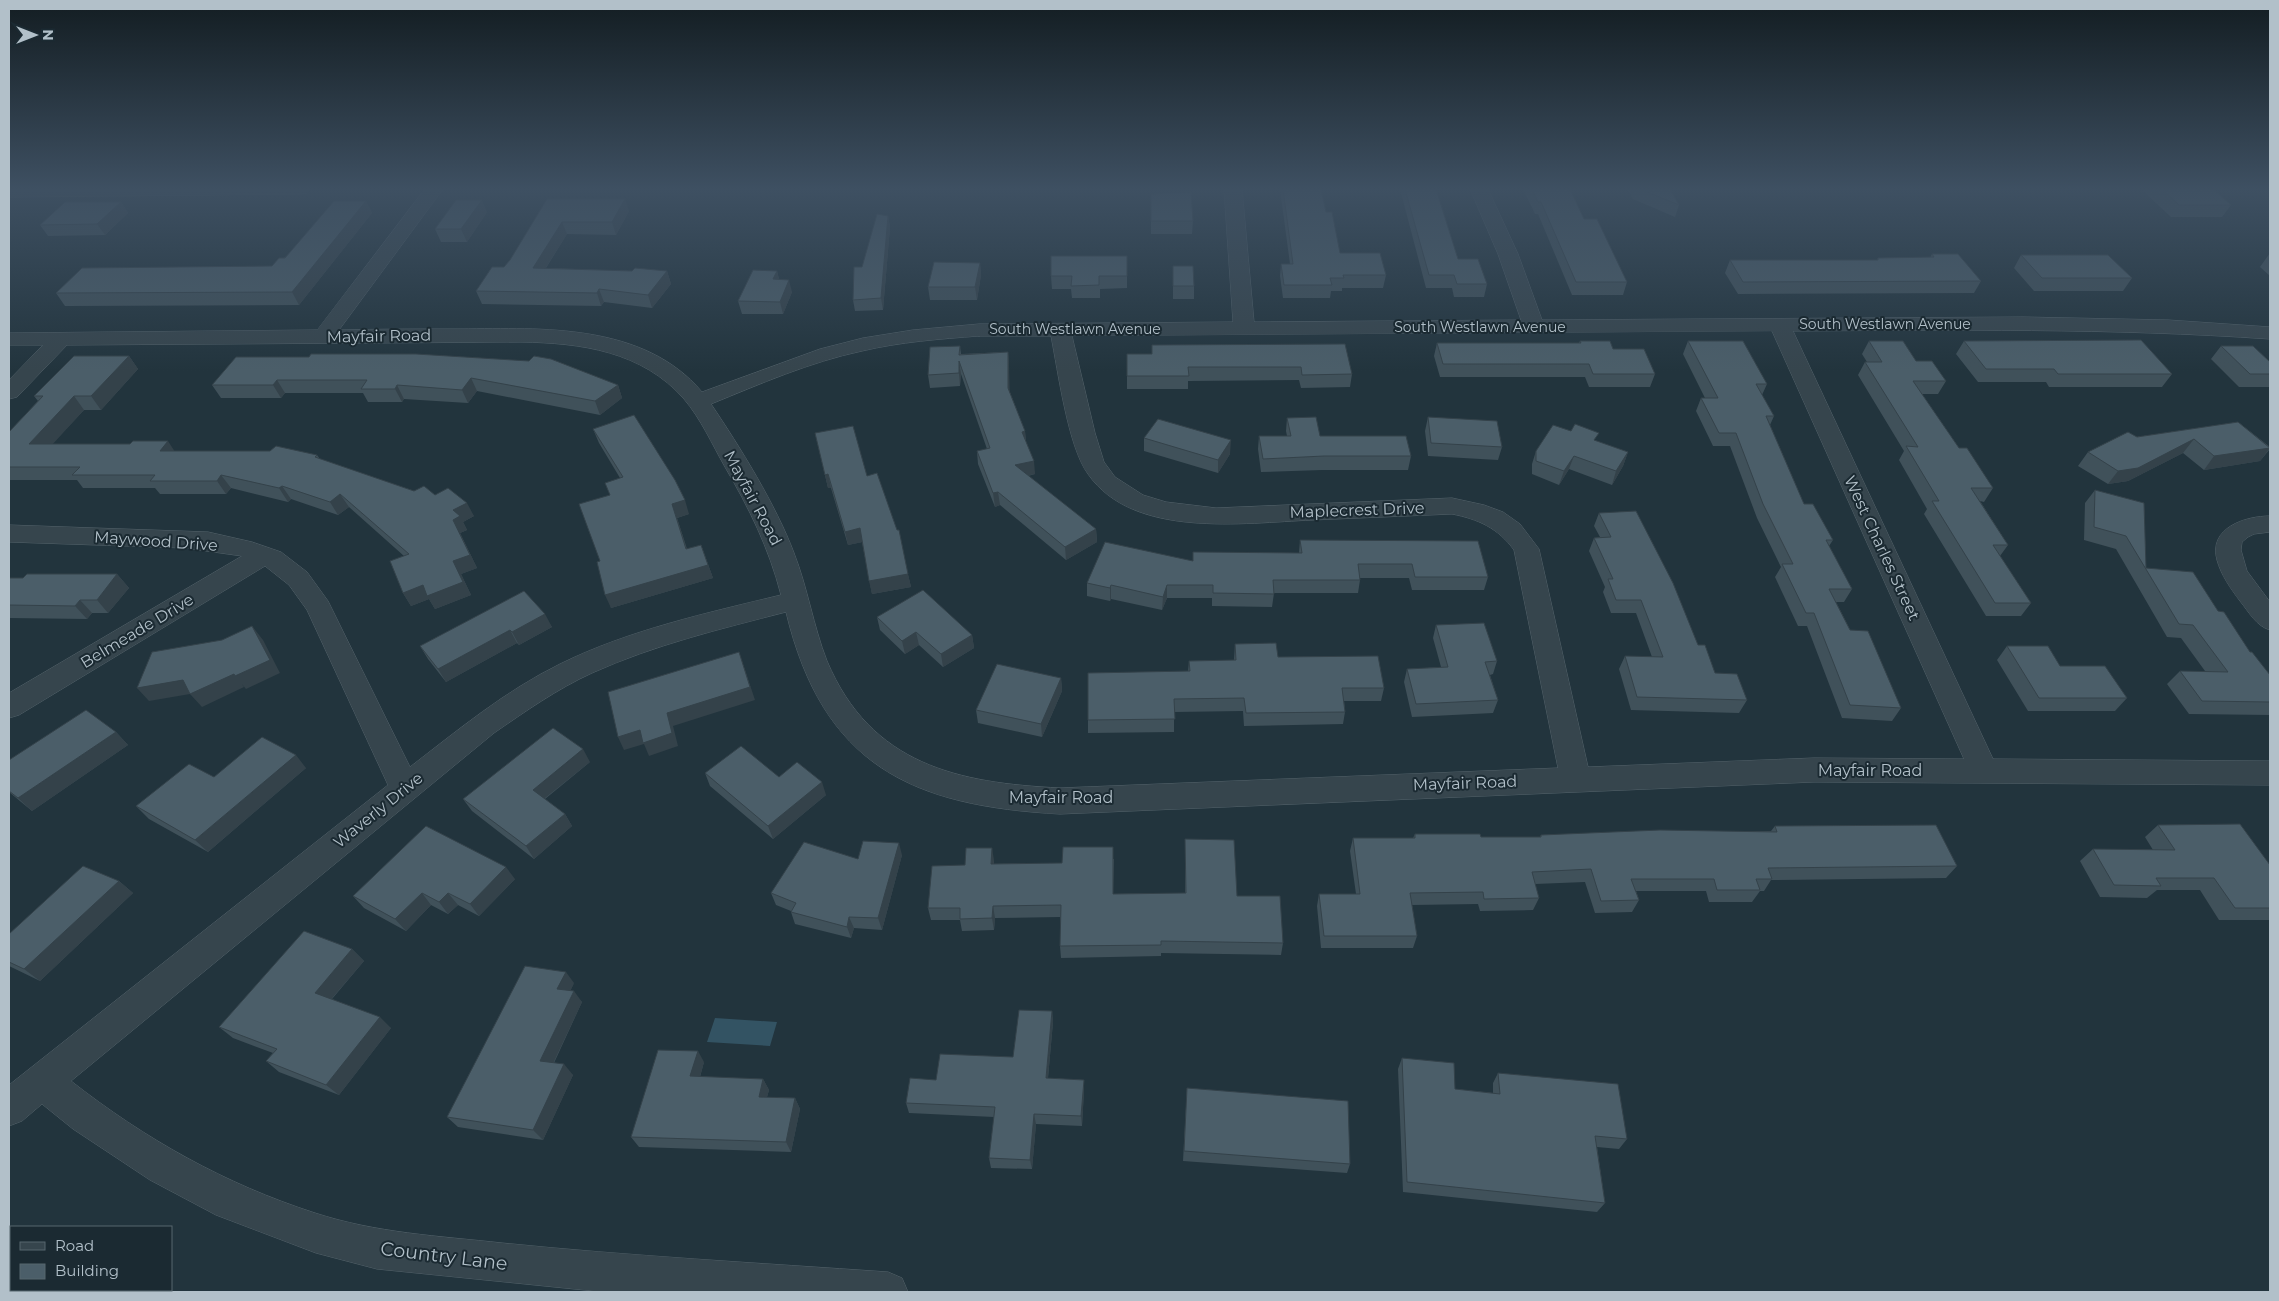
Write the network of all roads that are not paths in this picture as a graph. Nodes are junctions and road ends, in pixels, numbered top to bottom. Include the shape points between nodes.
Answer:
1 (388, 250) edge
2 (1238, 250) edge
3 (1506, 250) edge
4 (1780, 325) junction
5 (1534, 326) junction
6 (1244, 328) junction
7 (1060, 329) junction
8 (2270, 333) edge
9 (323, 337) junction
10 (61, 338) junction
11 (9, 339) edge
12 (9, 392) edge
13 (700, 401) junction
14 (2270, 524) edge
15 (9, 533) edge
16 (264, 555) junction
17 (796, 600) junction
18 (2270, 620) edge
19 (9, 707) edge
20 (1984, 771) junction
21 (2270, 773) edge
22 (1575, 778) junction
23 (409, 785) junction
24 (42, 1081) junction
25 (9, 1108) edge
26 (888, 1292) edge

1 - 9 street
2 - 6 street
3 - 5 street
4 - 5 street, South Westlawn Avenue
4 - 8 street, South Westlawn Avenue via 2094,324
4 - 20 street, West Charles Street
5 - 6 street, South Westlawn Avenue
6 - 7 street, South Westlawn Avenue
7 - 13 street, South Westlawn Avenue via 936,333 884,340 807,360
7 - 22 street, Maplecrest Drive via 1086,445 1096,469 1114,487 1139,502 1181,514 1216,516 1452,506 1489,514 1516,533 1526,549
9 - 10 street, Mayfair Road
9 - 13 street, Mayfair Road via 482,335 587,340 614,346 656,365
10 - 11 street, Mayfair Road
10 - 12 street
13 - 17 street, Mayfair Road via 769,524
14 - 18 street via 2244,527 2234,532 2229,543 2229,560
15 - 16 street, Maywood Drive via 182,539 243,548
16 - 19 street, Belmeade Drive
16 - 23 street, Maywood Drive via 288,569 306,587 401,780
17 - 22 street, Mayfair Road via 814,661 831,698 852,727 874,749 898,765 931,780 974,793 1021,800 1060,801
17 - 23 street, Waverly Drive via 674,632 580,667 484,725
20 - 21 street, Mayfair Road
20 - 22 street, Mayfair Road via 1814,770
23 - 24 street, Waverly Drive
24 - 25 street, Waverly Drive
24 - 26 street, Country Lane via 86,1116 163,1167 230,1201 316,1233 377,1249 571,1270

